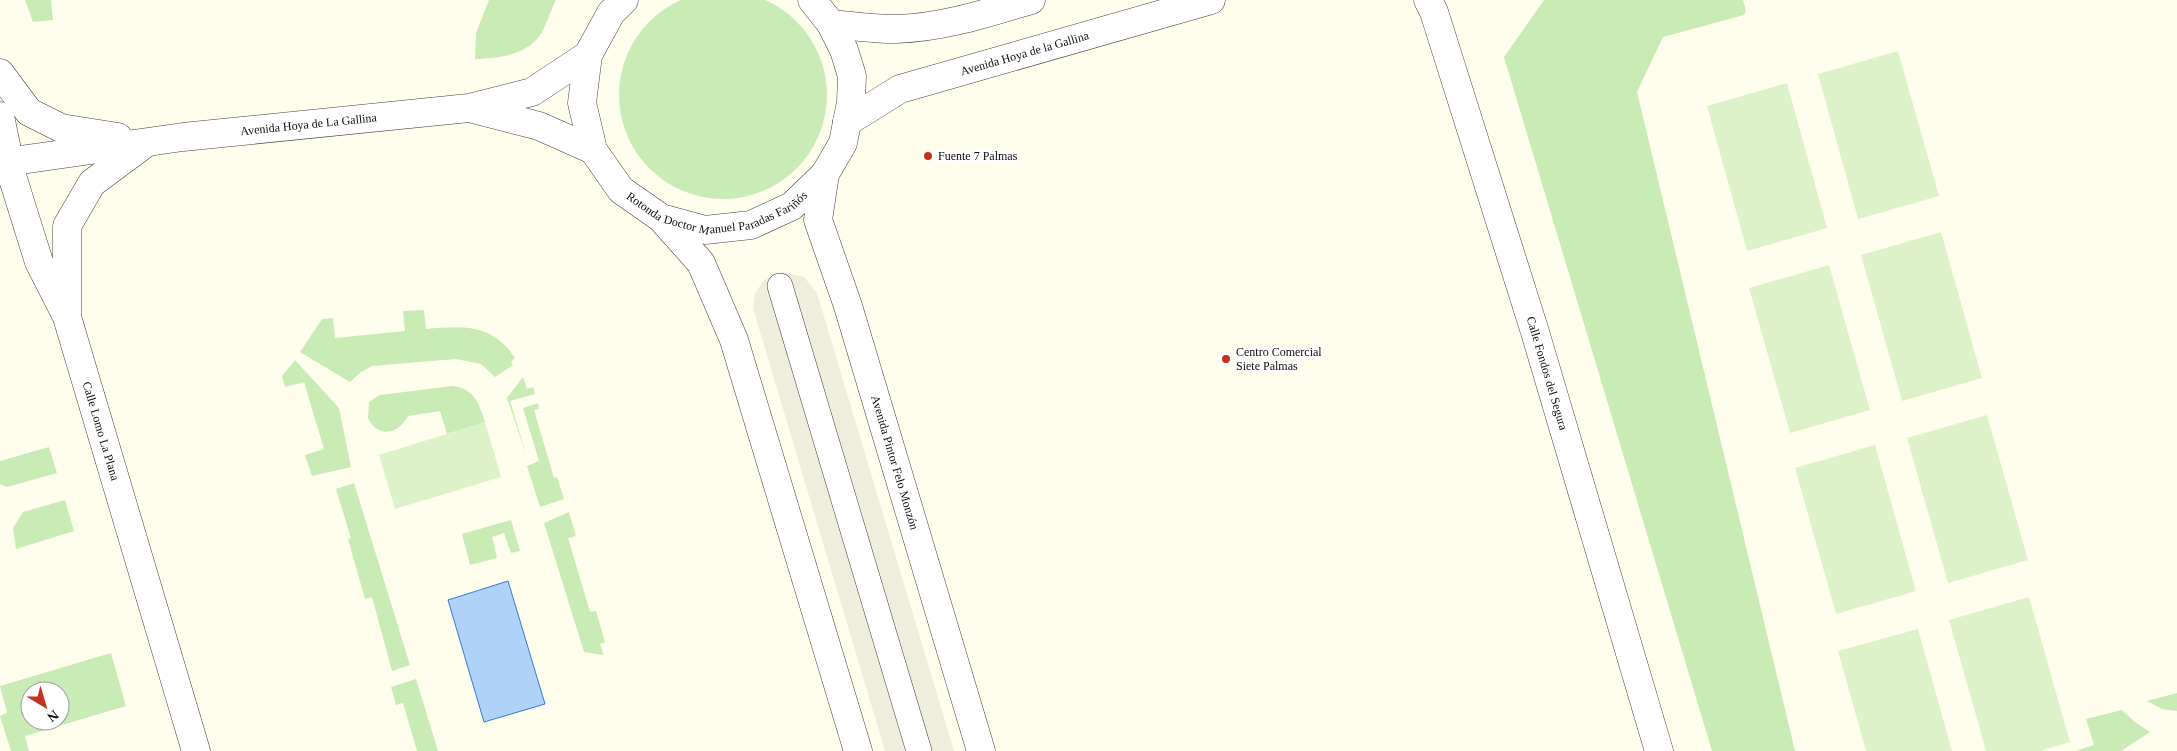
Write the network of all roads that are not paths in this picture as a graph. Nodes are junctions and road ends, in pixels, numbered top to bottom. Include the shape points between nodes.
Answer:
1 (812, 0) edge
2 (1031, 0) edge
3 (1211, 0) edge
4 (1428, 0) edge
5 (616, 4) edge
6 (831, 24) junction
7 (588, 55) junction
8 (0, 73) edge
9 (469, 108) junction
10 (0, 116) edge
11 (847, 122) junction
12 (149, 141) junction
13 (593, 150) junction
14 (5, 162) edge
15 (826, 174) junction
16 (0, 211) edge
17 (661, 218) junction
18 (39, 262) junction
19 (780, 286) dead end
20 (67, 317) junction
21 (196, 751) edge
22 (858, 751) edge
23 (919, 751) edge
24 (981, 751) edge
25 (1659, 751) edge

1 - 6 street, Rotonda Doctor Manuel Paradas Fariñós
2 - 6 street via 963,20 929,26 880,29
3 - 11 street, Avenida Hoya de la Gallina via 900,89
4 - 25 street, Calle Fondos del Segura via 1535,332
5 - 7 street, Rotonda Doctor Manuel Paradas Fariñós
6 - 11 street, Rotonda Doctor Manuel Paradas Fariñós via 852,76 852,102
7 - 9 street, Avenida Hoya de La Gallina via 532,92
7 - 13 street, Rotonda Doctor Manuel Paradas Fariñós via 582,102
8 - 12 street, Avenida Hoya de La Gallina via 29,112 61,128
9 - 12 street, Avenida Hoya de La Gallina
9 - 13 street, Avenida Hoya de La Gallina via 539,126
10 - 14 street, Calle Lomo La Plana
11 - 15 street, Rotonda Doctor Manuel Paradas Fariñós via 843,143
12 - 14 street, Avenida Hoya de La Gallina
12 - 20 street via 92,183 67,226
13 - 17 street, Rotonda Doctor Manuel Paradas Fariñós via 621,190
14 - 18 street, Calle Lomo La Plana
15 - 17 street, Rotonda Doctor Manuel Paradas Fariñós via 792,206 751,225 705,230
15 - 24 street, Avenida Pintor Felo Monzón via 818,220 848,306
16 - 18 street via 10,218
17 - 22 street via 701,263 734,340
18 - 20 street, Calle Lomo La Plana
19 - 23 street
20 - 21 street, Calle Lomo La Plana

